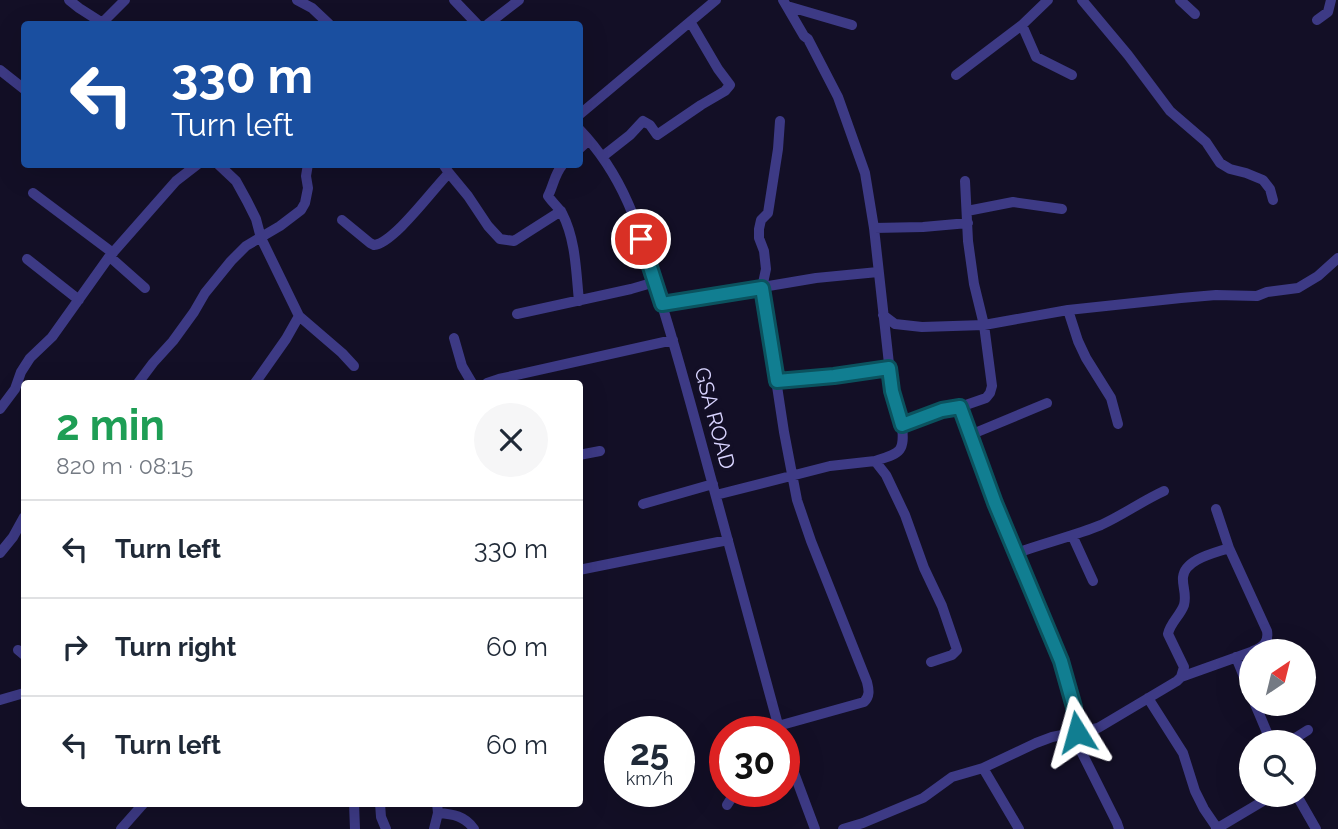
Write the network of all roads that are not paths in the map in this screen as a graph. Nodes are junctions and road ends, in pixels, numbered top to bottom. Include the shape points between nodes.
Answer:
1 (69, 0) edge
2 (125, 0) edge
3 (297, 0) edge
4 (454, 0) edge
5 (519, 0) edge
6 (716, 0) edge
7 (1048, 0) edge
8 (1082, 0) edge
9 (1180, 0) edge
10 (1331, 0) edge
11 (785, 3) edge
12 (312, 4) edge
13 (1328, 12) junction
14 (1195, 14) dead end
15 (1317, 20) dead end
16 (99, 21) edge
17 (106, 21) edge
18 (326, 21) edge
19 (474, 21) edge
20 (492, 21) edge
21 (1338, 21) edge
22 (691, 23) junction
23 (852, 25) dead end
24 (1022, 25) junction
25 (0, 70) edge
26 (956, 75) dead end
27 (1072, 75) dead end
28 (21, 87) edge
29 (583, 112) edge
30 (780, 121) dead end
31 (583, 133) edge
32 (589, 140) junction
33 (583, 145) edge
34 (602, 157) junction
35 (193, 168) edge
36 (222, 168) edge
37 (307, 168) edge
38 (560, 168) edge
39 (446, 169) edge
40 (965, 181) dead end
41 (33, 193) dead end
42 (1273, 200) dead end
43 (1062, 209) dead end
44 (561, 211) junction
45 (967, 211) junction
46 (342, 220) dead end
47 (968, 223) junction
48 (874, 228) junction
49 (261, 238) junction
50 (112, 255) junction
51 (1338, 258) edge
52 (27, 259) dead end
53 (878, 272) junction
54 (655, 282) junction
55 (145, 288) dead end
56 (762, 288) junction
57 (79, 300) junction
58 (579, 301) junction
59 (662, 304) junction
60 (1068, 310) junction
61 (517, 314) dead end
62 (299, 317) junction
63 (984, 325) junction
64 (890, 326) junction
65 (454, 338) dead end
66 (673, 340) junction
67 (354, 366) dead end
68 (889, 368) junction
69 (140, 380) edge
70 (257, 380) edge
71 (470, 380) edge
72 (496, 380) edge
73 (777, 381) junction
74 (1047, 404) dead end
75 (960, 407) junction
76 (0, 409) edge
77 (1118, 424) dead end
78 (902, 425) junction
79 (970, 435) junction
80 (600, 451) dead end
81 (583, 454) edge
82 (875, 461) junction
83 (793, 475) junction
84 (713, 484) junction
85 (1164, 491) dead end
86 (716, 495) junction
87 (643, 504) dead end
88 (1216, 509) dead end
89 (21, 522) edge
90 (1072, 535) junction
91 (728, 540) junction
92 (1229, 548) junction
93 (0, 553) edge
94 (1017, 553) junction
95 (583, 569) edge
96 (1093, 581) dead end
97 (1268, 639) edge
98 (1239, 656) edge
99 (1236, 657) junction
100 (931, 662) dead end
101 (1239, 664) edge
102 (1181, 677) junction
103 (21, 694) edge
104 (1148, 698) junction
105 (0, 700) edge
106 (775, 716) edge
107 (800, 722) edge
108 (1077, 732) junction
109 (983, 768) junction
110 (800, 789) edge
111 (140, 807) edge
112 (354, 807) edge
113 (380, 807) edge
114 (1254, 807) edge
115 (1303, 807) edge
116 (438, 808) edge
117 (1219, 828) edge
118 (121, 829) edge
119 (355, 829) edge
120 (386, 829) edge
121 (434, 829) edge
122 (474, 829) edge
123 (815, 829) edge
124 (843, 829) edge
125 (1018, 829) edge
126 (1118, 829) edge
127 (1316, 829) edge

1 - 16 street
2 - 17 street
3 - 12 street
4 - 19 street
5 - 20 street
6 - 22 street
7 - 24 street
8 - 42 street via 1170,111 1206,142 1220,163 1263,180
9 - 14 street
10 - 13 street
11 - 23 street
11 - 48 street via 838,97 864,173
12 - 18 street
13 - 15 street
13 - 21 street
22 - 29 street
22 - 34 street via 730,85 657,135 643,121
24 - 26 street
24 - 27 street via 1036,57
25 - 28 street
30 - 56 street via 768,213 759,229 766,270
31 - 32 street, GSA ROAD
32 - 33 street
32 - 34 street, GSA ROAD
34 - 54 street, GSA ROAD via 630,206
35 - 50 street
36 - 49 street via 236,181
37 - 49 street via 305,203 292,218
38 - 44 street via 548,196
39 - 44 street via 500,239 514,242
39 - 46 street via 400,227 379,245
40 - 45 street
41 - 50 street
43 - 45 street via 1013,202
44 - 58 street via 574,249
45 - 47 street
47 - 48 street
47 - 63 street via 974,284
48 - 53 street
49 - 62 street
49 - 69 street via 231,261
50 - 55 street
50 - 57 street
51 - 60 street via 1298,288 1257,296 1216,295
52 - 57 street
53 - 56 street
53 - 64 street via 883,315
54 - 58 street
54 - 59 street, GSA ROAD
56 - 59 street
56 - 73 street
57 - 76 street via 30,358
58 - 61 street
59 - 66 street, GSA ROAD
60 - 63 street
60 - 77 street via 1086,359 1111,398
62 - 67 street
62 - 70 street
63 - 64 street
63 - 75 street via 990,393
64 - 68 street
65 - 71 street
66 - 72 street
66 - 84 street, GSA ROAD
68 - 73 street
68 - 78 street
73 - 83 street
74 - 79 street
75 - 78 street
75 - 79 street
78 - 82 street via 901,452
79 - 94 street
80 - 81 street
82 - 83 street
82 - 100 street via 905,515 957,650
83 - 86 street
83 - 107 street via 803,521 869,691 864,702
84 - 86 street, GSA ROAD
84 - 87 street
85 - 90 street via 1112,520
86 - 91 street, GSA ROAD
88 - 92 street
89 - 93 street
90 - 94 street
90 - 96 street
91 - 95 street
91 - 106 street, GSA ROAD
92 - 97 street
92 - 102 street via 1185,569 1186,595 1168,634 1184,667
94 - 108 street via 1061,661
98 - 99 street
99 - 101 street
99 - 102 street
102 - 104 street
103 - 105 street
104 - 108 street via 1098,728
104 - 117 street via 1183,753 1195,791
108 - 109 street via 1036,743
108 - 126 street via 1079,747
109 - 124 street via 952,777 923,798
109 - 125 street
110 - 123 street
111 - 118 street
112 - 119 street
113 - 120 street
114 - 117 street
115 - 127 street
116 - 121 street
116 - 122 street via 468,821

